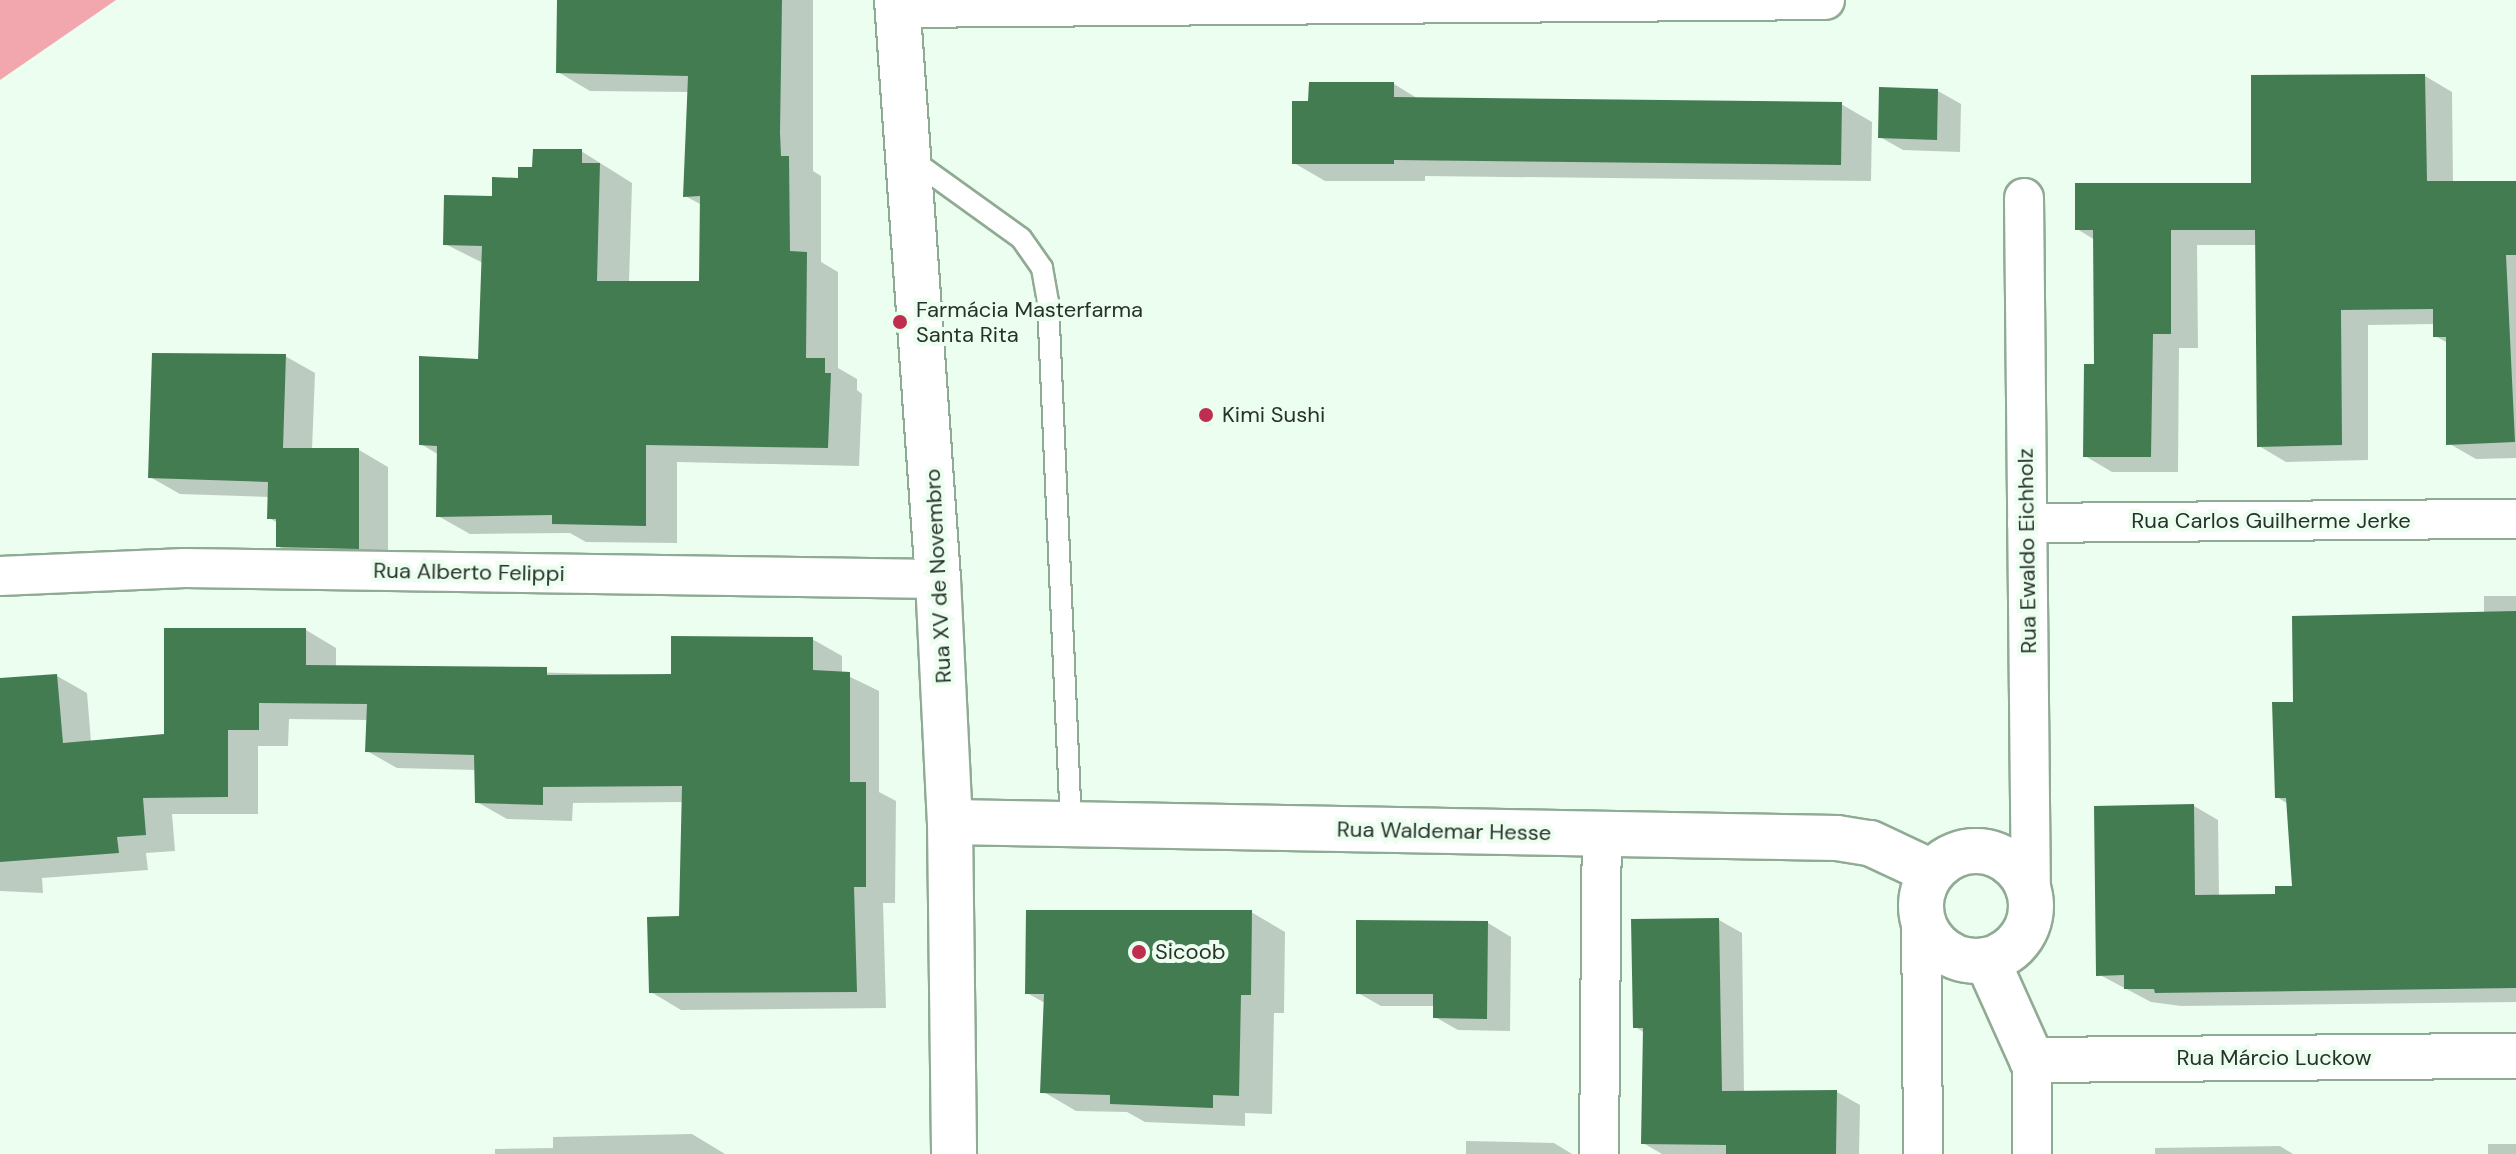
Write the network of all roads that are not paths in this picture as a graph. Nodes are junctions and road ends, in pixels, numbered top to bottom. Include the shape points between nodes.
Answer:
1 (1825, 0) edge
2 (897, 4) edge
3 (910, 158) junction
4 (2024, 198) dead end
5 (2516, 519) edge
6 (2027, 523) junction
7 (0, 576) edge
8 (938, 579) junction
9 (950, 822) junction
10 (1071, 824) junction
11 (1602, 834) junction
12 (1932, 872) junction
13 (2031, 904) junction
14 (1921, 914) junction
15 (1987, 960) junction
16 (2516, 1056) edge
17 (2032, 1060) junction
18 (954, 1154) edge
19 (1599, 1154) edge
20 (1923, 1154) edge
21 (2032, 1154) edge

1 - 2 street
2 - 3 street, Rua XV de Novembro
3 - 8 street, Rua XV de Novembro
3 - 10 lane via 1021,238 1042,268 1048,302
4 - 6 street, Rua Ewaldo Eichholz
5 - 6 street, Rua Carlos Guilherme Jerke
6 - 13 street, Rua Ewaldo Eichholz
7 - 8 street, Rua Alberto Felippi via 185,568
8 - 9 street, Rua XV de Novembro
9 - 10 street, Rua Waldemar Hesse
9 - 18 street, Rua XV de Novembro
10 - 11 street, Rua Waldemar Hesse
11 - 12 street, Rua Waldemar Hesse via 1837,838 1870,843
11 - 19 street
12 - 13 street via 1959,852 1993,853 2020,873
12 - 14 street
13 - 15 street via 2019,940
14 - 15 street via 1937,946 1969,961
14 - 20 street
15 - 17 street
16 - 17 street, Rua Márcio Luckow
17 - 21 street

